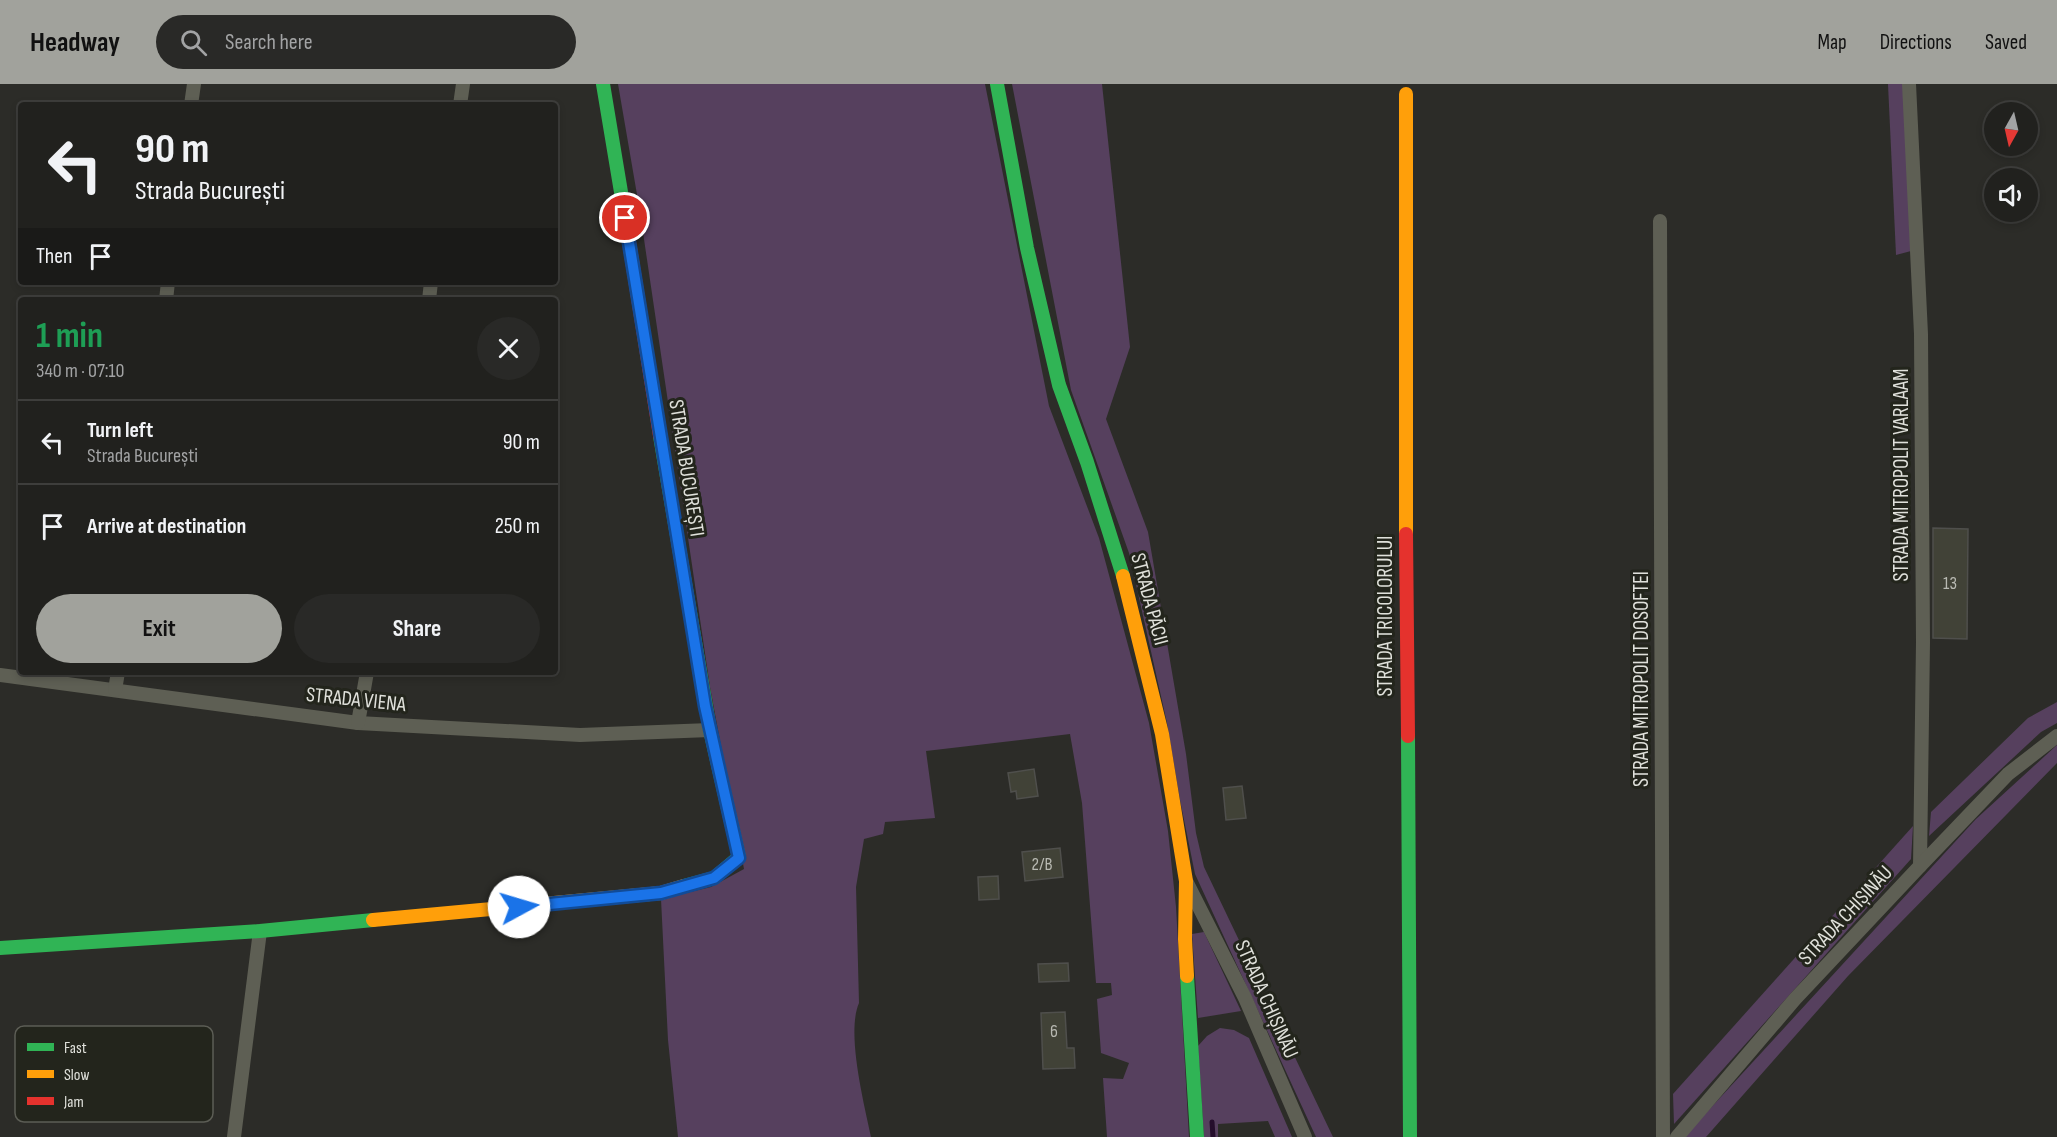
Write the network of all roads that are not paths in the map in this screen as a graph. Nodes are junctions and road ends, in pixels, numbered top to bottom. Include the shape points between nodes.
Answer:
1 (194, 84) edge
2 (463, 84) edge
3 (603, 84) edge
4 (997, 84) edge
5 (1909, 84) edge
6 (1406, 94) dead end
7 (191, 102) edge
8 (460, 102) edge
9 (1660, 221) dead end
10 (0, 675) edge
11 (118, 675) edge
12 (366, 675) edge
13 (115, 690) junction
14 (358, 723) junction
15 (710, 730) junction
16 (2057, 736) edge
17 (1920, 866) junction
18 (1186, 881) junction
19 (260, 932) junction
20 (0, 948) edge
21 (234, 1137) edge
22 (1197, 1137) edge
23 (1305, 1137) edge
24 (1410, 1137) edge
25 (1663, 1137) edge
26 (1677, 1137) edge

1 - 7 street
2 - 8 street
3 - 15 street, STRADA BUCUREȘTI
4 - 18 street, STRADA PĂCII via 1027,248 1059,385 1121,569 1144,657 1162,734
5 - 17 street, STRADA MITROPOLIT VARLAAM via 1921,334
6 - 24 street, STRADA TRICOLORULUI
9 - 25 street, STRADA MITROPOLIT DOSOFTEI
10 - 13 street, STRADA VIENA
11 - 13 street
12 - 14 street
13 - 14 street, STRADA VIENA
14 - 15 street, STRADA VIENA via 580,735
15 - 19 street, STRADA BUCUREȘTI via 739,858 714,878 661,893
16 - 17 street, STRADA CHIȘINĂU via 2008,774
17 - 26 street, STRADA CHIȘINĂU via 1795,999
18 - 22 street, STRADA PĂCII via 1185,939
18 - 23 street, STRADA CHIȘINĂU via 1245,998
19 - 20 street
19 - 21 street

